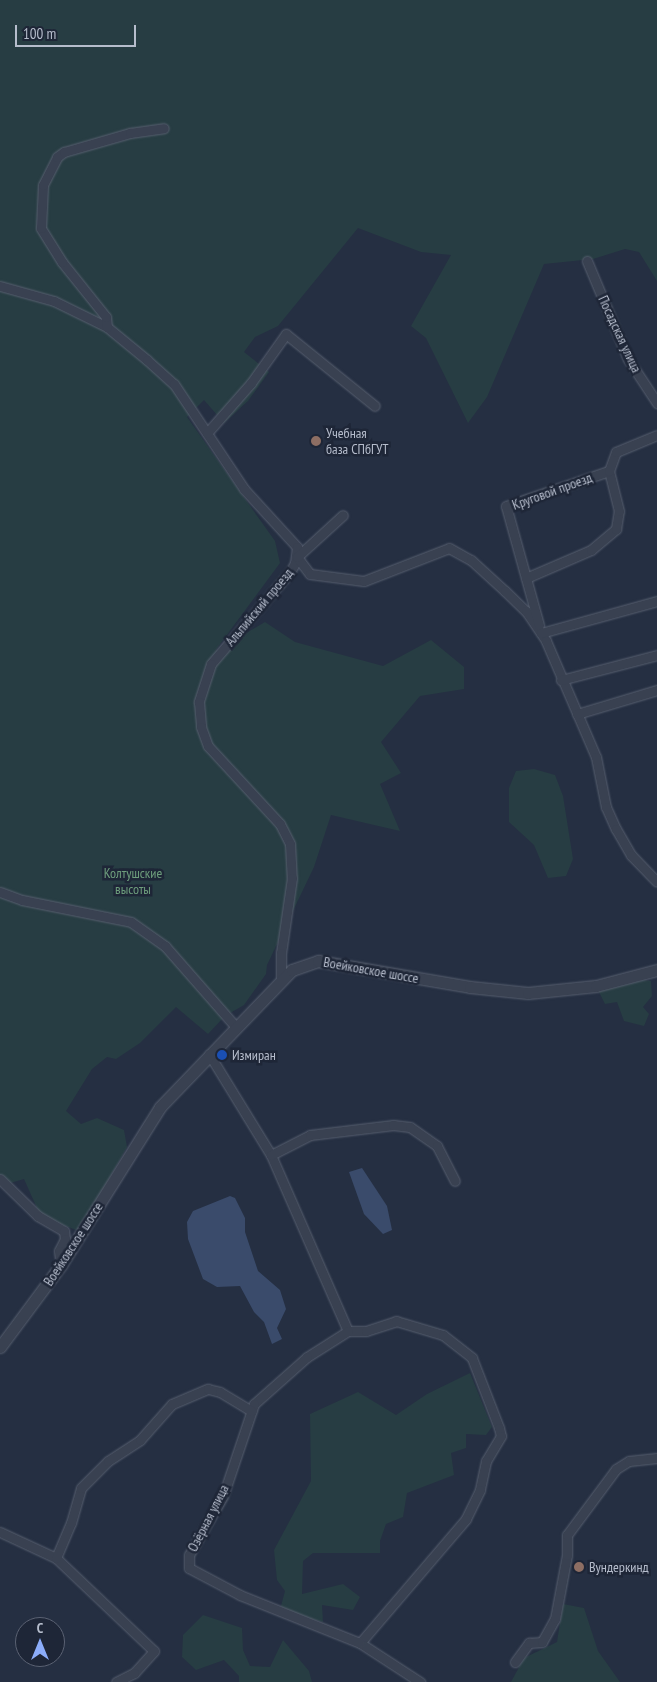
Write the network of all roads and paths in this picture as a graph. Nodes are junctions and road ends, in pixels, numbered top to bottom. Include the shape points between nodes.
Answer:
1 (164, 128) dead end
2 (587, 261) dead end
3 (0, 286) edge
4 (107, 327) junction
5 (657, 404) edge
6 (375, 406) dead end
7 (207, 433) junction
8 (657, 435) edge
9 (609, 471) junction
10 (343, 515) dead end
11 (297, 557) junction
12 (526, 578) junction
13 (657, 601) edge
14 (541, 633) junction
15 (657, 654) edge
16 (561, 680) junction
17 (657, 690) edge
18 (577, 714) junction
19 (657, 882) edge
20 (0, 892) edge
21 (657, 970) edge
22 (281, 980) junction
23 (236, 1027) junction
24 (209, 1054) junction
25 (271, 1155) junction
26 (0, 1179) edge
27 (455, 1181) dead end
28 (61, 1266) junction
29 (348, 1331) junction
30 (0, 1346) edge
31 (252, 1411) junction
32 (657, 1458) edge
33 (0, 1532) edge
34 (56, 1558) junction
35 (360, 1644) junction
36 (515, 1662) dead end
37 (116, 1682) edge
38 (420, 1682) edge

1 - 4 street via 130,133 64,152 57,158 43,185 41,228 62,262 106,317
2 - 5 street, Посадская улица via 628,359
3 - 4 street via 54,301
4 - 7 street via 174,384
6 - 7 street via 286,334 251,383
7 - 11 street via 244,489 290,536 297,547
8 - 9 street, Круговой проезд via 616,452
9 - 12 street, Круговой проезд via 620,512 616,529 591,550
9 - 12 street, Круговой проезд via 506,506
10 - 11 street
11 - 14 street, Альпийский проезд via 310,574 364,581 450,548 472,560 526,611
11 - 22 street, Альпийский проезд via 290,572 211,664 199,702 201,727 208,746 280,824 290,844 292,878 280,953
12 - 14 street, Круговой проезд
13 - 14 street
14 - 16 street, Альпийский проезд
15 - 16 street
16 - 18 street, Альпийский проезд
17 - 18 street
18 - 19 street, Альпийский проезд via 596,757 606,807 616,829 631,854
20 - 23 street via 22,900 131,922 166,946
21 - 22 street, Воейковское шоссе via 553,993 506,992 318,961 304,963
22 - 23 street, Воейковское шоссе
23 - 24 street, Воейковское шоссе
24 - 25 street
24 - 28 street, Воейковское шоссе via 160,1107
25 - 27 street via 310,1135 393,1125 410,1127 438,1146
25 - 29 street
26 - 28 street via 38,1216 64,1231 65,1239 59,1251
28 - 30 street, Воейковское шоссе
29 - 31 street, Озёрная улица via 307,1357
29 - 35 street via 366,1331 396,1321 443,1336 472,1358 500,1436 486,1461 480,1490 466,1519
31 - 34 street via 220,1392 208,1389 172,1404 140,1440 108,1461 81,1488 72,1523
31 - 35 street, Озёрная улица via 223,1496 189,1555 189,1568 240,1595
32 - 36 street via 629,1460 616,1469 567,1535 567,1555 555,1619 542,1642 529,1643
33 - 34 street
34 - 37 street via 154,1651 134,1673
35 - 38 street

